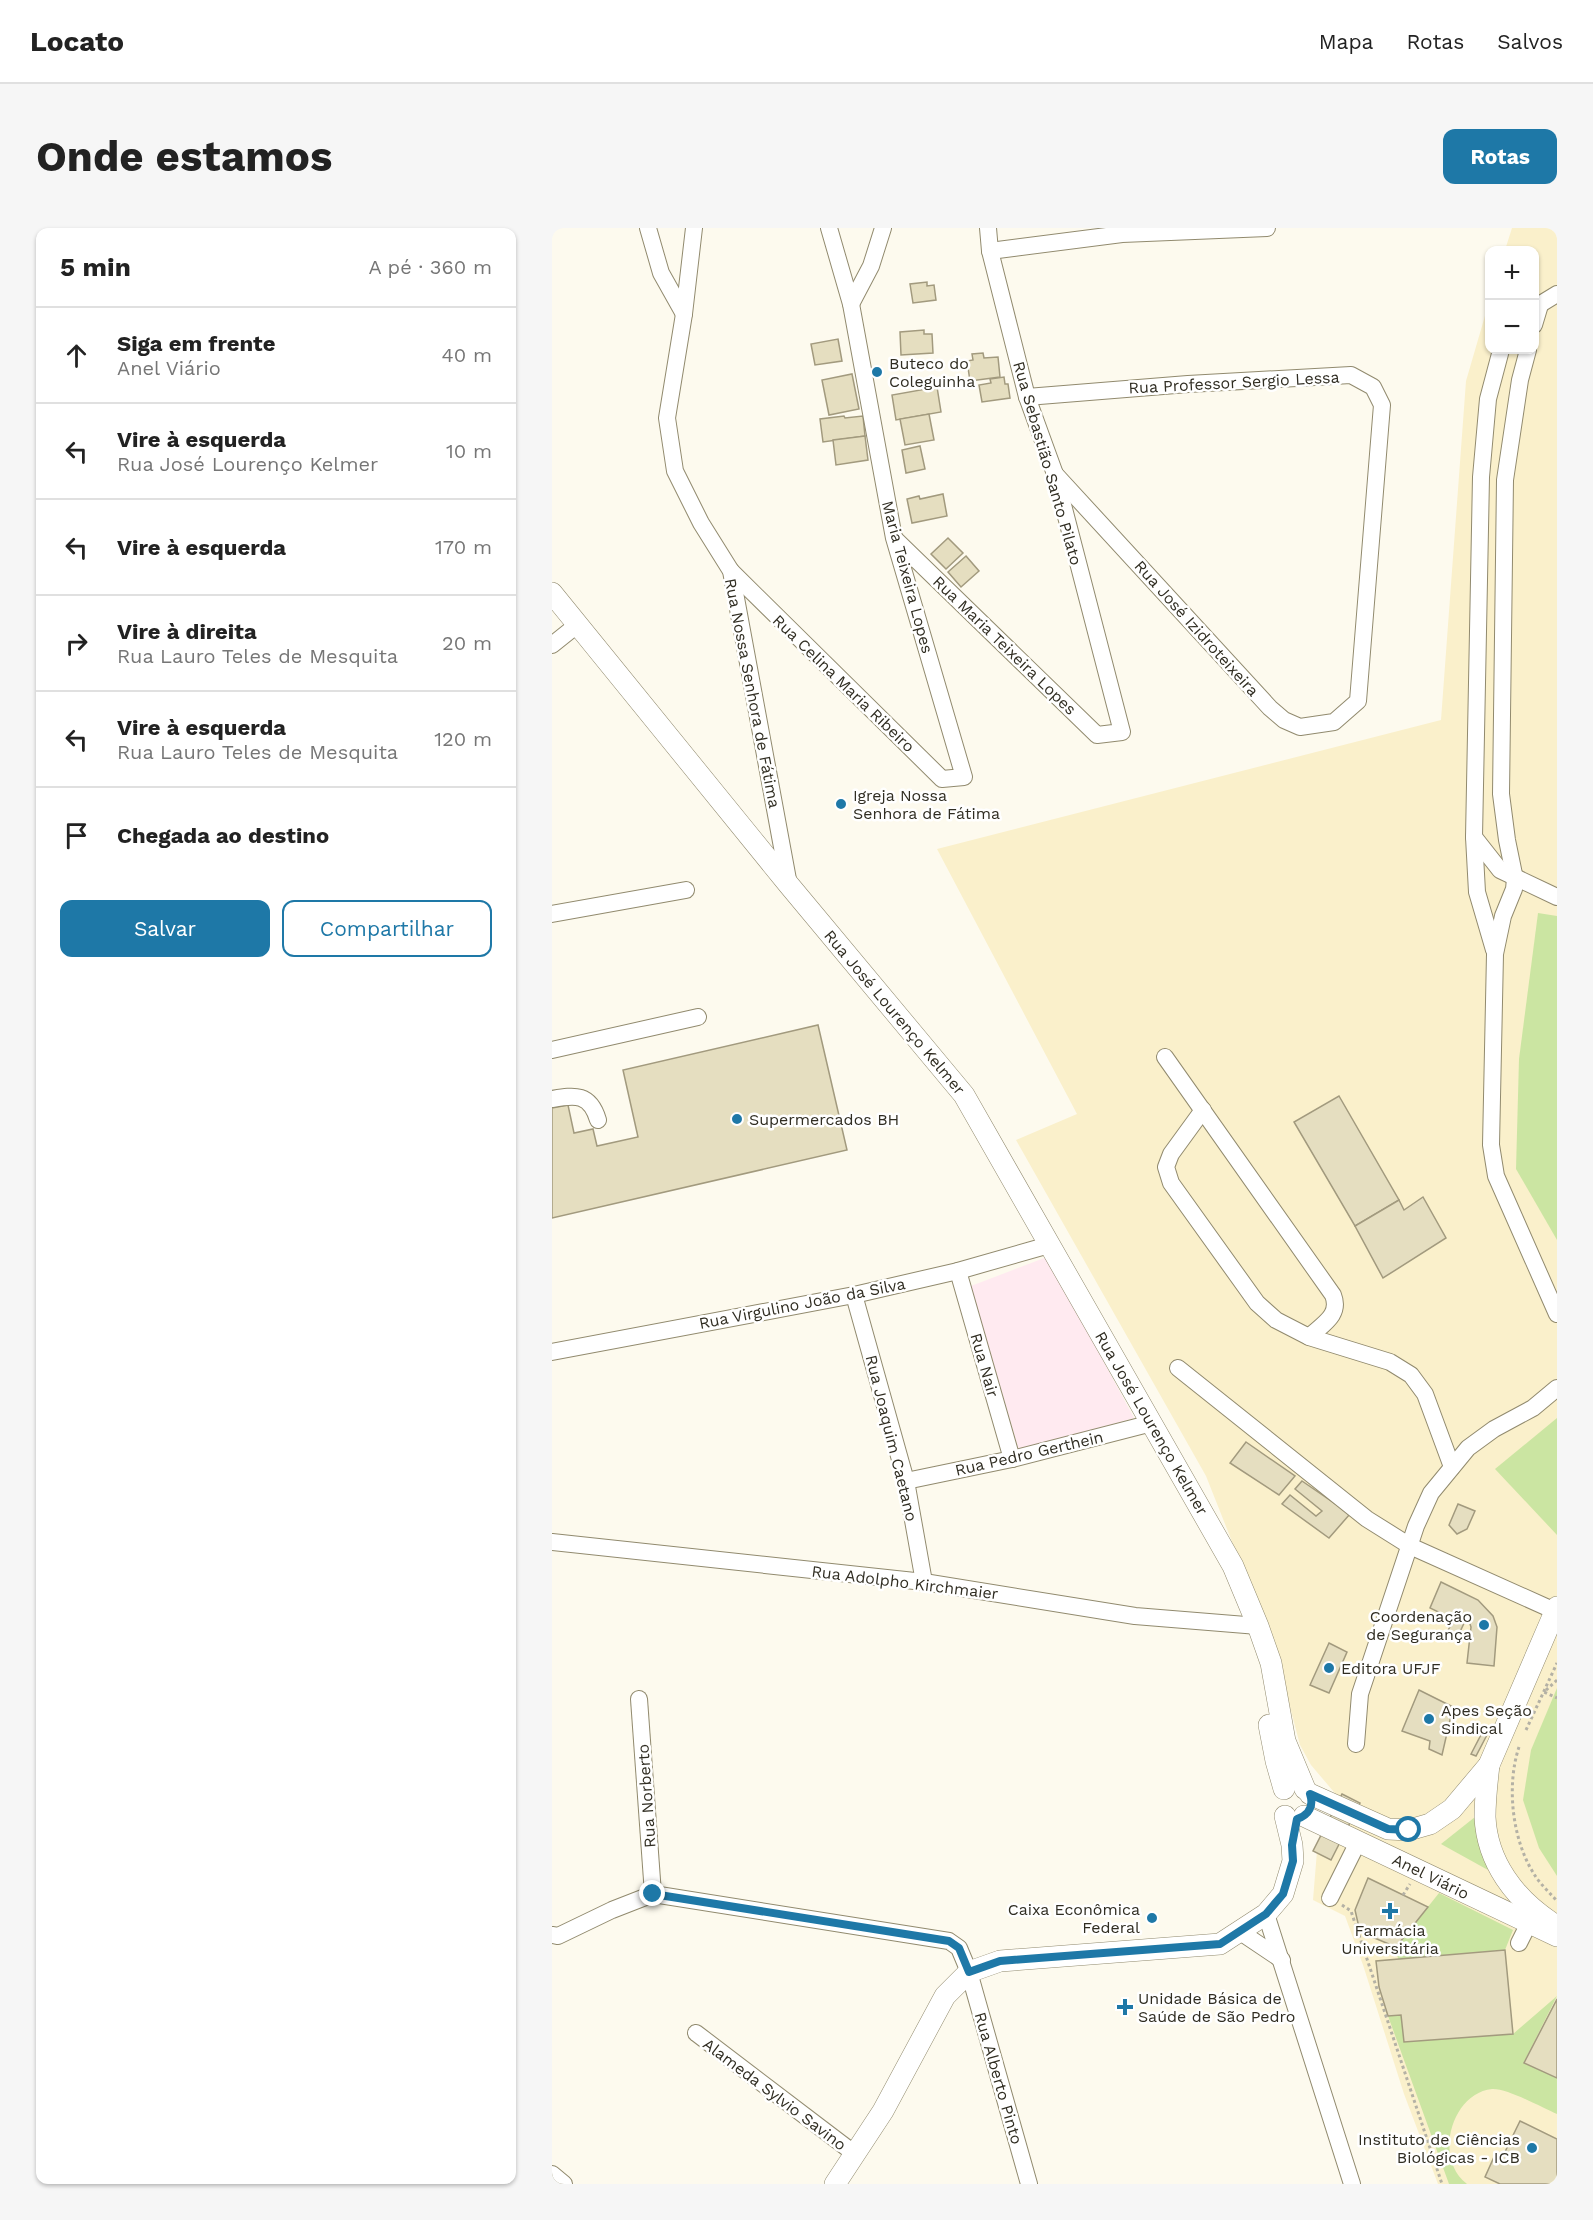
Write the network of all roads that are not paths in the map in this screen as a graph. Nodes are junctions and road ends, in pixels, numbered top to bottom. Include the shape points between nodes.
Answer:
1 (648, 228) edge
2 (694, 228) edge
3 (830, 228) edge
4 (883, 228) edge
5 (988, 228) edge
6 (1267, 228) edge
7 (1122, 231) edge
8 (990, 251) junction
9 (1557, 294) edge
10 (851, 304) junction
11 (1539, 306) edge
12 (684, 314) junction
13 (1500, 354) edge
14 (1527, 354) edge
15 (1027, 397) junction
16 (1055, 474) junction
17 (894, 538) junction
18 (731, 571) junction
19 (552, 593) edge
20 (577, 625) junction
21 (552, 645) edge
22 (1358, 701) joint
23 (1476, 722) junction
24 (1502, 723) junction
25 (1122, 732) joint
26 (964, 777) joint
27 (1474, 837) junction
28 (1515, 879) junction
29 (789, 885) junction
30 (686, 890) dead end
31 (1557, 897) edge
32 (552, 914) edge
33 (1495, 954) junction
34 (698, 1017) dead end
35 (552, 1050) edge
36 (1166, 1057) dead end
37 (552, 1099) edge
38 (1203, 1110) junction
39 (598, 1119) dead end
40 (1049, 1245) junction
41 (958, 1271) junction
42 (854, 1295) junction
43 (1557, 1314) edge
44 (1309, 1337) junction
45 (552, 1352) edge
46 (1178, 1368) dead end
47 (1557, 1388) edge
48 (1152, 1423) junction
49 (1012, 1459) junction
50 (1452, 1467) junction
51 (906, 1481) junction
52 (552, 1542) edge
53 (1410, 1546) junction
54 (924, 1582) junction
55 (1556, 1609) edge
56 (1259, 1629) junction
57 (639, 1699) dead end
58 (1356, 1744) dead end
59 (1489, 1765) junction
60 (1300, 1791) junction
61 (1296, 1817) junction
62 (1354, 1850) dead end
63 (653, 1894) junction
64 (1330, 1898) road end
65 (1266, 1914) junction
66 (1529, 1923) junction
67 (1557, 1927) edge
68 (1239, 1931) junction
69 (552, 1935) edge
70 (1557, 1936) edge
71 (1519, 1943) dead end
72 (1282, 1960) junction
73 (969, 1972) junction
74 (696, 2033) dead end
75 (855, 2154) junction
76 (552, 2174) edge
77 (840, 2180) edge
78 (564, 2184) edge
79 (1029, 2184) edge
80 (1352, 2184) edge

1 - 12 street via 661,273
2 - 12 street, Rua Nossa Senhora de Fátima
3 - 10 street, Maria Teixeira Lopes
4 - 10 street via 871,266
5 - 8 street, Rua Sebastião Santo Pilato
6 - 7 street
7 - 8 street
8 - 15 street, Rua Sebastião Santo Pilato
9 - 11 street
10 - 17 street, Maria Teixeira Lopes
12 - 18 street, Rua Nossa Senhora de Fátima via 667,418 675,471
13 - 23 street via 1488,399 1481,477
14 - 24 street via 1505,480
15 - 16 street, Rua Sebastião Santo Pilato
15 - 22 street, Rua Professor Sergio Lessa via 1351,375 1373,387 1382,405
16 - 22 street, Rua José Izidroteixeira via 1284,720 1300,727 1334,722
16 - 25 street, Rua Sebastião Santo Pilato
17 - 25 street, Rua Maria Teixeira Lopes via 1097,735
17 - 26 street, Maria Teixeira Lopes
18 - 26 street, Rua Celina Maria Ribeiro via 942,779
18 - 29 street, Rua Nossa Senhora de Fátima
19 - 20 main road, Rua José Lourenço Kelmer
20 - 21 street
20 - 29 main road, Rua José Lourenço Kelmer
23 - 24 street
23 - 27 street
24 - 28 street via 1501,794
27 - 28 street via 1500,870
27 - 33 street via 1477,892
28 - 31 street
28 - 33 street
29 - 40 main road, Rua José Lourenço Kelmer via 964,1095
30 - 32 street
33 - 43 street via 1492,1159
34 - 35 street
36 - 38 street
37 - 39 street via 583,1098 591,1104
38 - 44 street via 1333,1295 1334,1314
38 - 44 street via 1171,1154 1166,1167 1171,1183 1257,1303 1276,1320
40 - 41 street, Rua Virgulino João da Silva
40 - 48 main road, Rua José Lourenço Kelmer
41 - 42 street, Rua Virgulino João da Silva
41 - 49 street, Rua Nair
42 - 45 street, Rua Virgulino João da Silva
42 - 51 street, Rua Joaquim Caetano
44 - 50 street via 1390,1362 1411,1375 1425,1394
46 - 53 street via 1367,1520
47 - 50 street via 1533,1408 1485,1435
48 - 49 street, Rua Pedro Gerthein
48 - 56 main road, Rua José Lourenço Kelmer via 1233,1566
49 - 51 street, Rua Pedro Gerthein
50 - 53 street via 1426,1502
51 - 54 street, Rua Joaquim Caetano
52 - 54 street, Rua Adolpho Kirchmaier
53 - 55 street
53 - 58 street via 1360,1694
54 - 56 street, Rua Adolpho Kirchmaier via 1135,1616
55 - 59 main road, Anel Viário
56 - 60 main road, Rua José Lourenço Kelmer via 1259,1666 1276,1761
57 - 63 street, Rua Norberto
59 - 60 main road, Anel Viário via 1452,1809 1430,1824 1409,1830 1388,1829
59 - 67 main road, Anel Viário via 1485,1817 1488,1840 1497,1862 1516,1894
60 - 61 main road via 1311,1806
60 - 61 main road, Rua José Lourenço Kelmer via 1279,1795 1280,1811
61 - 65 main road via 1293,1861 1283,1894
61 - 66 main road, Anel Viário
62 - 64 street
63 - 69 street via 558,1936
63 - 73 street, Rua Alberto Pinto via 949,1941 959,1948
65 - 68 main road
65 - 72 street
66 - 70 main road, Anel Viário
66 - 71 street
68 - 72 street
68 - 73 main road via 1220,1944 1000,1961
72 - 80 street
73 - 75 main road via 945,1996 883,2111
73 - 79 street, Rua Alberto Pinto
74 - 75 street, Alameda Sylvio Savino
75 - 77 main road
76 - 78 street

